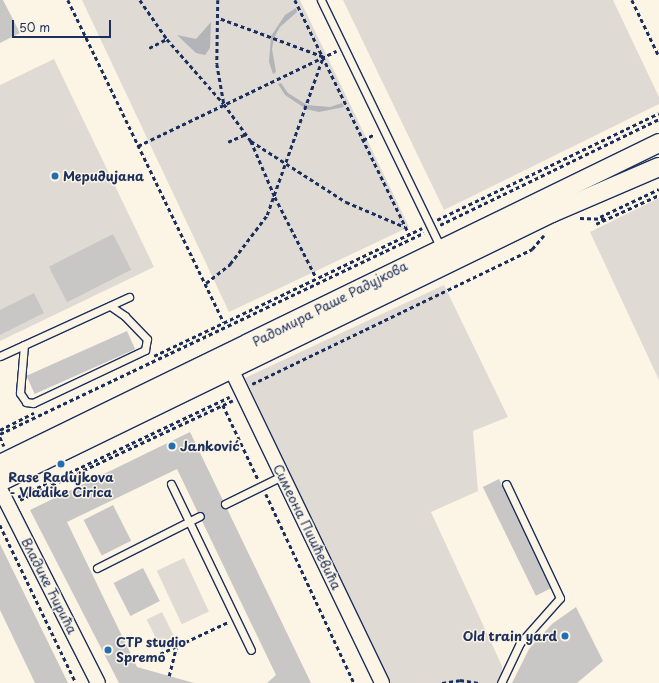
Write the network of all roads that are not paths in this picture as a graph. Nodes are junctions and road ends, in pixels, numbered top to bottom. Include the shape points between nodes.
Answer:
1 (321, 0) edge
2 (659, 143) edge
3 (659, 167) edge
4 (441, 248) junction
5 (129, 297) dead end
6 (110, 306) junction
7 (24, 345) junction
8 (0, 356) edge
9 (232, 371) junction
10 (0, 464) edge
11 (282, 476) junction
12 (0, 482) edge
13 (171, 484) dead end
14 (506, 484) dead end
15 (0, 489) edge
16 (225, 504) dead end
17 (200, 516) dead end
18 (188, 522) junction
19 (97, 568) dead end
20 (250, 650) dead end
21 (98, 683) edge
22 (382, 683) edge
23 (502, 683) edge

1 - 4 lane
2 - 4 street, Радомира Раше Радујкова
3 - 9 street, Радомира Раше Радујкова via 546,217
4 - 10 street, Радомира Раше Радујкова via 225,357
5 - 6 lane
6 - 7 lane
6 - 7 lane via 125,316 147,339 145,350 33,403 26,402 20,393
7 - 8 lane
9 - 11 street, Симеона Пишћевића
9 - 12 street, Радомира Раше Радујкова
11 - 16 lane
11 - 22 street, Симеона Пишћевића
13 - 18 lane
14 - 23 lane via 560,598 520,643
15 - 21 street, Владике Ћирића
17 - 18 lane
18 - 19 lane
18 - 20 lane

